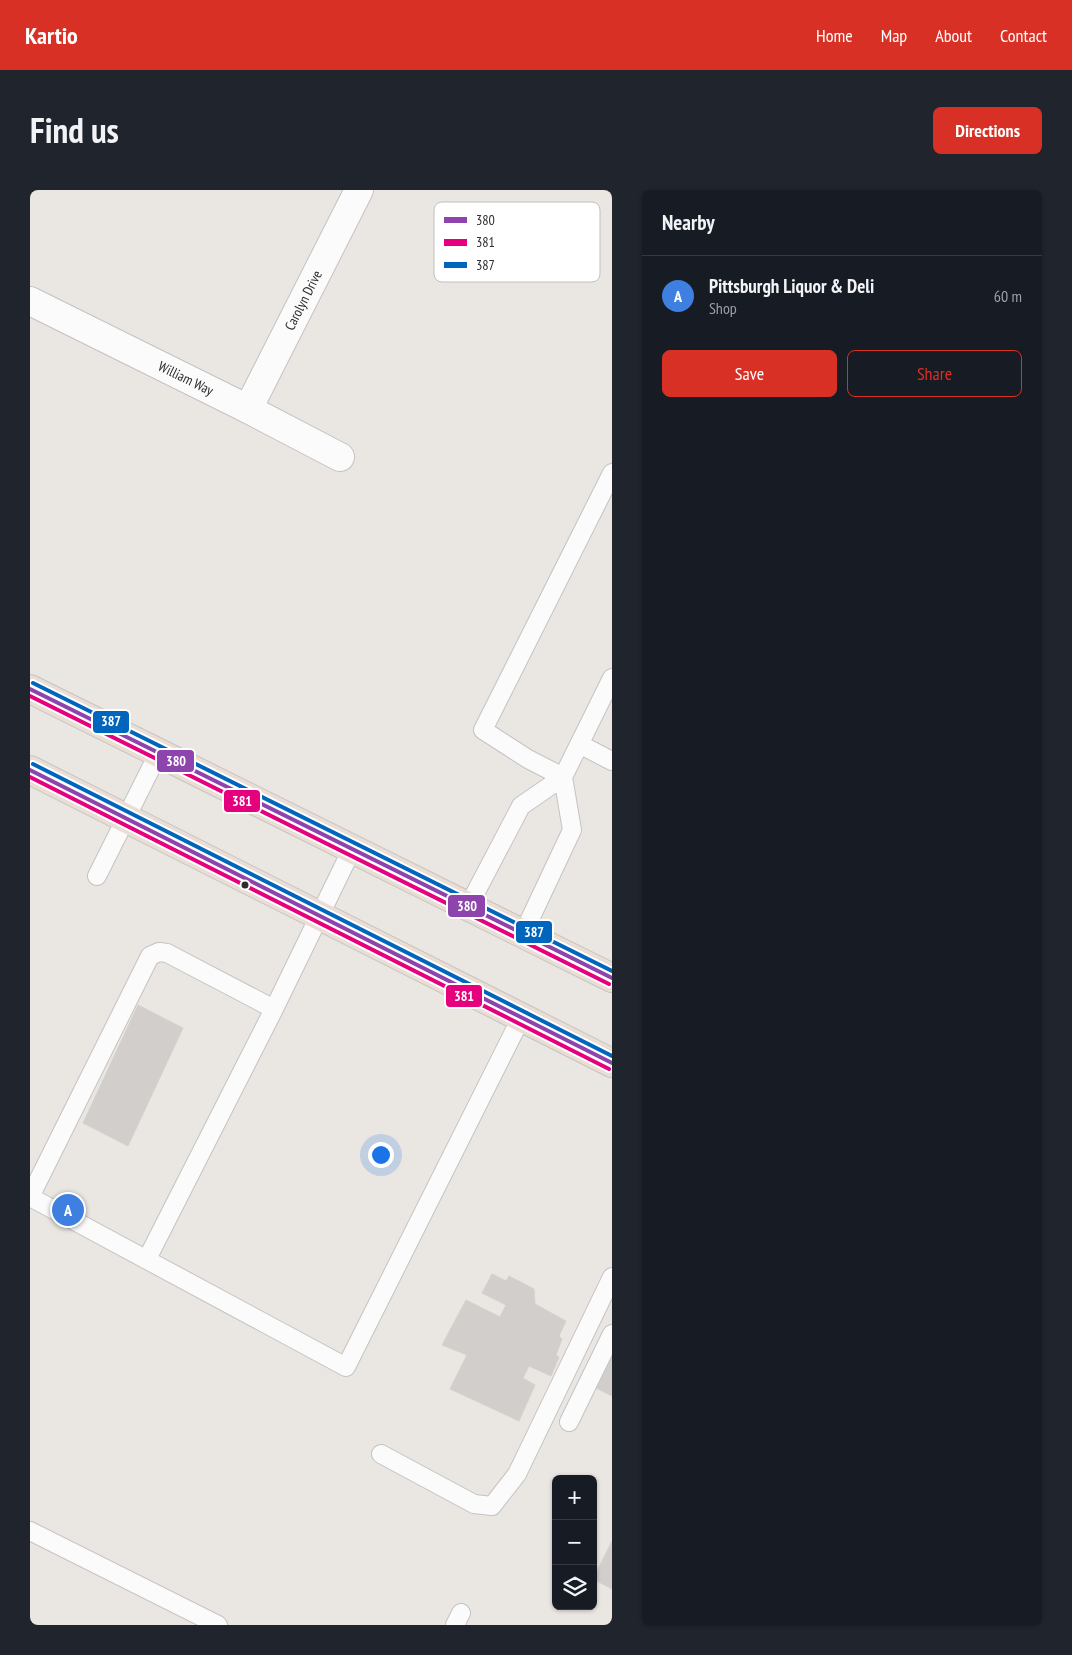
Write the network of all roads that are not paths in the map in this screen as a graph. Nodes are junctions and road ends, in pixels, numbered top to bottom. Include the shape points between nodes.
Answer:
1 (359, 190) edge
2 (30, 301) edge
3 (248, 409) junction
4 (340, 457) dead end
5 (612, 473) edge
6 (612, 678) edge
7 (30, 689) edge
8 (579, 744) junction
9 (158, 754) junction
10 (612, 761) edge
11 (30, 770) edge
12 (563, 777) junction
13 (126, 818) junction
14 (352, 849) junction
15 (97, 876) dead end
16 (468, 907) junction
17 (319, 915) junction
18 (523, 934) junction
19 (612, 978) edge
20 (274, 1009) junction
21 (521, 1018) junction
22 (612, 1063) edge
23 (30, 1197) edge
24 (147, 1259) junction
25 (612, 1277) edge
26 (612, 1334) edge
27 (569, 1422) dead end
28 (381, 1454) dead end
29 (30, 1531) edge
30 (218, 1625) edge

1 - 3 street, Carolyn Drive
2 - 3 street, William Way
3 - 4 street, William Way
5 - 12 lane via 483,730
6 - 8 lane
7 - 9 highway
8 - 10 lane
8 - 12 lane
9 - 13 lane
9 - 14 highway
11 - 13 highway
12 - 16 lane via 521,806
12 - 18 lane via 572,830
13 - 15 lane
13 - 17 highway
14 - 16 highway
14 - 17 lane
16 - 18 highway
17 - 20 lane
17 - 21 highway
18 - 19 highway
20 - 23 lane via 167,953 150,956
20 - 24 lane
21 - 22 highway
21 - 24 lane via 346,1367
23 - 24 lane
25 - 28 lane via 517,1474 492,1506 474,1504
26 - 27 lane
29 - 30 lane

